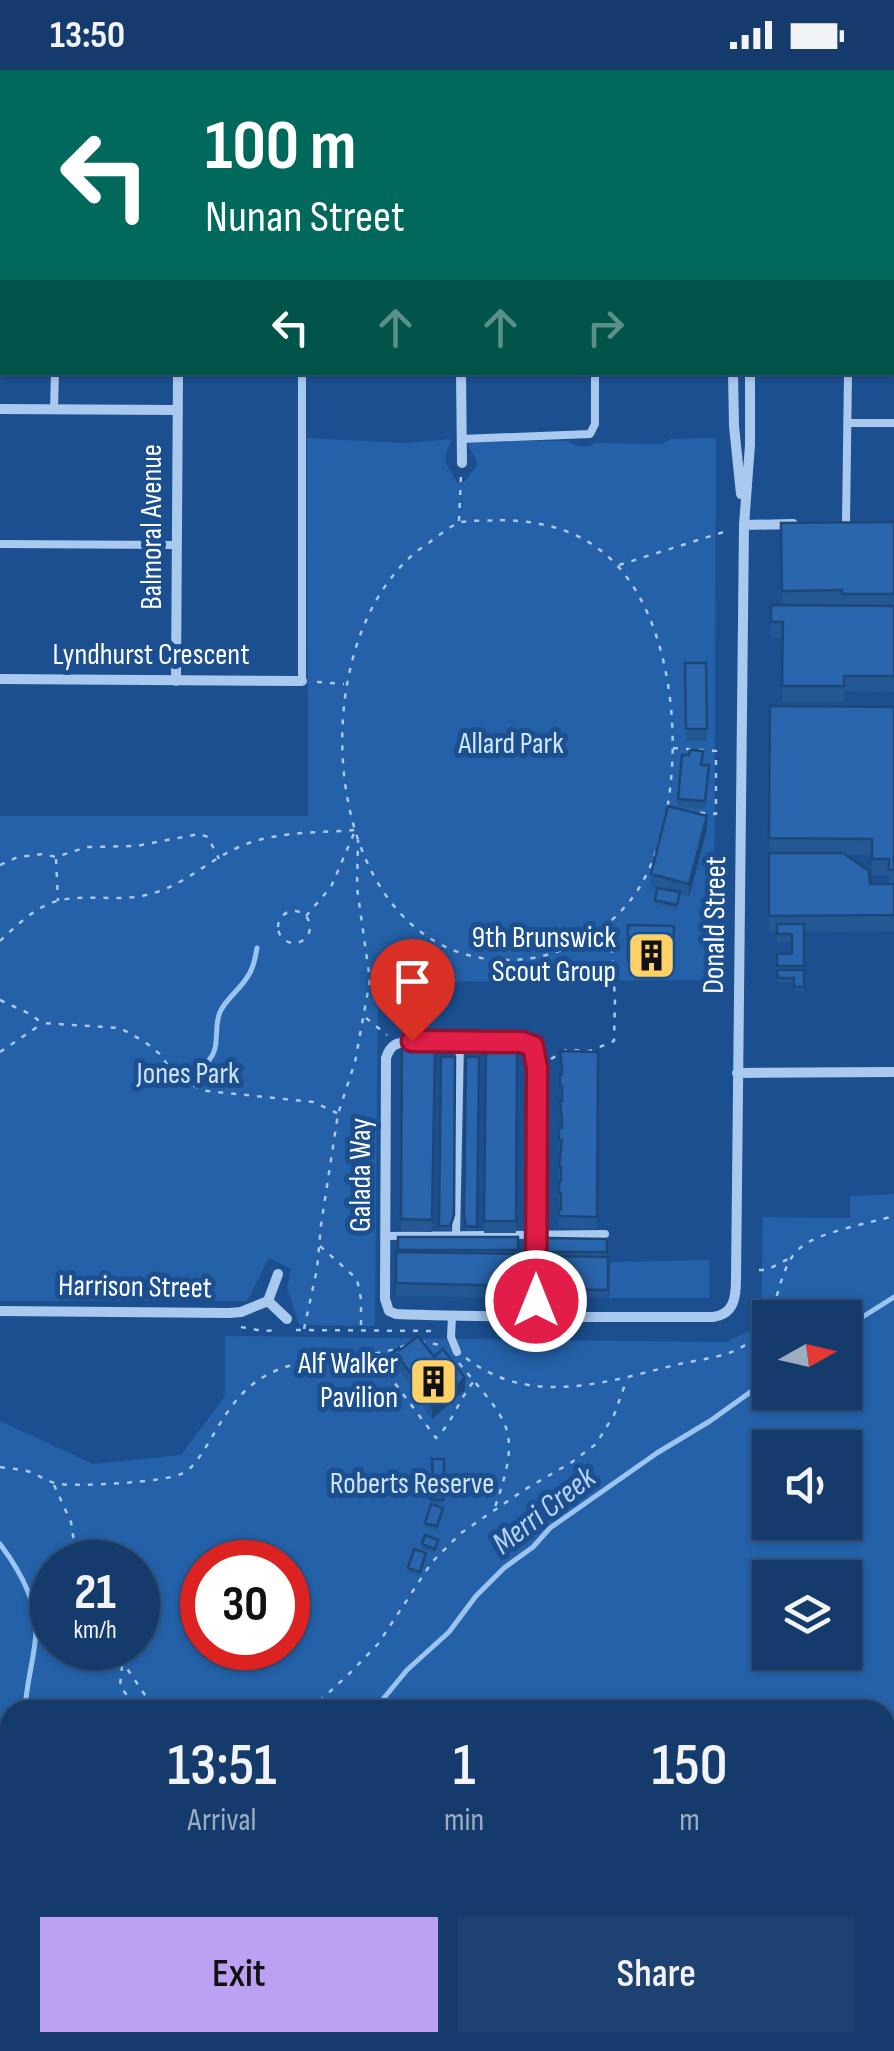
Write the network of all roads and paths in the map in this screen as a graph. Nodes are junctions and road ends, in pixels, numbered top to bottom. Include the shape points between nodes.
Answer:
1 (55, 375) edge
2 (178, 375) edge
3 (302, 375) edge
4 (461, 375) edge
5 (595, 375) edge
6 (734, 375) edge
7 (750, 375) edge
8 (848, 375) edge
9 (0, 409) edge
10 (54, 409) junction
11 (178, 410) junction
12 (848, 423) junction
13 (894, 423) edge
14 (461, 439) junction
15 (462, 463) joint
16 (459, 523) junction
17 (813, 524) edge
18 (830, 524) edge
19 (846, 524) junction
20 (862, 524) edge
21 (744, 525) junction
22 (0, 544) edge
23 (176, 545) junction
24 (618, 566) junction
25 (0, 679) edge
26 (302, 680) junction
27 (176, 681) junction
28 (346, 684) junction
29 (672, 748) junction
30 (682, 812) edge
31 (356, 830) junction
32 (358, 839) junction
33 (56, 857) junction
34 (219, 859) junction
35 (0, 865) edge
36 (58, 900) junction
37 (306, 916) junction
38 (610, 921) junction
39 (0, 941) edge
40 (0, 1000) edge
41 (364, 1016) junction
42 (42, 1024) junction
43 (460, 1042) junction
44 (396, 1043) junction
45 (0, 1052) edge
46 (537, 1068) junction
47 (737, 1072) junction
48 (894, 1072) edge
49 (338, 1114) junction
50 (894, 1216) edge
51 (536, 1233) junction
52 (605, 1234) edge
53 (385, 1236) junction
54 (456, 1236) junction
55 (319, 1245) junction
56 (792, 1258) junction
57 (759, 1270) dead end
58 (278, 1274) dead end
59 (268, 1301) junction
60 (0, 1310) edge
61 (230, 1313) junction
62 (452, 1316) junction
63 (536, 1316) junction
64 (287, 1319) dead end
65 (304, 1329) junction
66 (361, 1331) junction
67 (452, 1331) junction
68 (399, 1348) junction
69 (457, 1352) junction
70 (347, 1356) junction
71 (376, 1367) junction
72 (628, 1378) junction
73 (474, 1381) junction
74 (0, 1467) edge
75 (53, 1483) junction
76 (494, 1510) junction
77 (74, 1540) edge
78 (121, 1670) edge
79 (127, 1670) edge
80 (130, 1700) edge
81 (152, 1700) edge
82 (321, 1700) edge

1 - 10 lane
2 - 11 street, Balmoral Avenue
3 - 26 lane
4 - 14 street
5 - 14 lane via 590,434
6 - 21 street, Donald Street
7 - 21 street, Donald Street
8 - 12 lane
9 - 10 street
10 - 11 street
11 - 23 street, Balmoral Avenue
12 - 13 lane
12 - 19 lane
14 - 15 street
15 - 16 path
16 - 24 path via 557,527
16 - 28 path via 418,549 392,576 372,606
17 - 21 street
18 - 19 street
19 - 20 street
21 - 24 path
21 - 47 street, Donald Street
22 - 23 lane
23 - 27 street, Balmoral Avenue
24 - 29 path via 646,606 662,654
25 - 27 street, Lyndhurst Crescent
26 - 27 street, Lyndhurst Crescent
26 - 28 path
28 - 31 path via 343,761
29 - 30 path via 716,751 716,814
29 - 38 path via 655,853 637,891
31 - 32 path
31 - 34 path via 260,839
31 - 37 path via 331,887
32 - 38 path via 372,874 405,920 472,956 544,956
32 - 41 path via 357,888 370,980
33 - 34 path via 199,834 208,837
33 - 35 path via 18,857
33 - 36 path
34 - 36 path via 152,894
36 - 39 path
37 - 37 path via 304,939 282,937 279,922 286,913
38 - 46 path via 614,1041 590,1051 566,1050
40 - 42 path
41 - 44 path
41 - 49 path
42 - 45 path
42 - 49 path via 120,1028 206,1091 312,1102
43 - 44 street
43 - 46 street via 522,1042 533,1046
43 - 54 lane
44 - 53 street, Galada Way via 386,1058
46 - 51 street
47 - 48 street
47 - 63 street, Donald Street via 736,1294 728,1312
49 - 55 path
50 - 56 path via 809,1242
51 - 52 lane
51 - 54 lane
51 - 63 street
53 - 54 lane
53 - 62 street, Galada Way via 389,1311
55 - 65 path
55 - 66 path via 357,1280
56 - 57 path
56 - 72 path via 771,1314 753,1340
58 - 59 street
59 - 61 street, Harrison Street
59 - 64 street
60 - 61 street, Harrison Street
61 - 65 path via 233,1326
62 - 63 street
62 - 67 lane
65 - 66 path
66 - 67 path
67 - 69 lane
68 - 69 path via 428,1342
68 - 70 path
68 - 71 path
69 - 72 path via 483,1371 526,1384 586,1386
69 - 73 path
70 - 71 path
70 - 75 path via 281,1368 253,1384 180,1475
71 - 73 path via 436,1438
72 - 76 path via 596,1444
73 - 76 path via 498,1410 510,1440
74 - 75 path
75 - 77 path
76 - 82 path via 432,1562 378,1644
78 - 80 path via 120,1686
79 - 81 path

